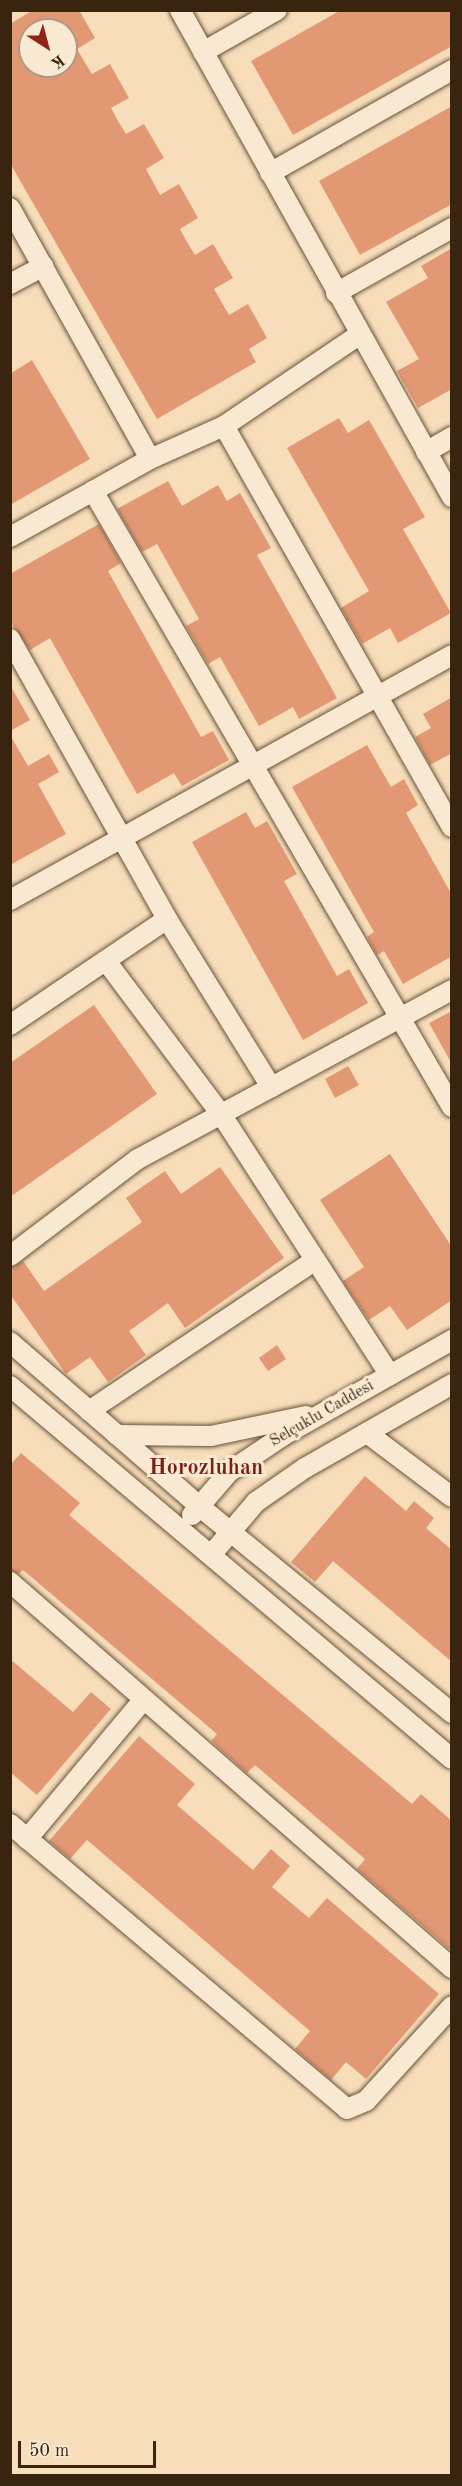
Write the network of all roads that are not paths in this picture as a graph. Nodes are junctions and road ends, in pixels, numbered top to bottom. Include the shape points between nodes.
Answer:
1 (180, 10) edge
2 (277, 10) edge
3 (203, 52) junction
4 (452, 70) edge
5 (270, 173) junction
6 (10, 208) edge
7 (452, 228) edge
8 (44, 266) junction
9 (10, 284) edge
10 (336, 293) junction
11 (359, 335) junction
12 (224, 426) junction
13 (452, 437) edge
14 (426, 452) junction
15 (150, 459) junction
16 (93, 491) junction
17 (452, 497) edge
18 (10, 537) edge
19 (10, 639) edge
20 (452, 655) edge
21 (378, 697) junction
22 (251, 767) junction
23 (452, 827) edge
24 (123, 836) junction
25 (10, 900) edge
26 (167, 919) junction
27 (106, 961) junction
28 (452, 990) edge
29 (14, 1017) edge
30 (401, 1017) junction
31 (271, 1087) junction
32 (452, 1107) edge
33 (221, 1114) junction
34 (10, 1256) edge
35 (315, 1260) junction
36 (452, 1340) edge
37 (10, 1342) edge
38 (390, 1375) junction
39 (452, 1384) edge
40 (10, 1386) edge
41 (89, 1411) junction
42 (323, 1413) junction
43 (367, 1432) junction
44 (117, 1435) junction
45 (452, 1497) edge
46 (200, 1506) junction
47 (180, 1530) junction
48 (230, 1531) junction
49 (211, 1555) junction
50 (10, 1582) edge
51 (144, 1699) junction
52 (452, 1713) edge
53 (452, 1759) edge
54 (10, 1824) edge
55 (27, 1839) junction
56 (452, 1968) edge
57 (452, 2006) edge

1 - 3 street
2 - 3 street
3 - 5 street
4 - 5 street
5 - 10 street
6 - 8 street
7 - 10 street
8 - 9 street
8 - 15 street
10 - 11 street
11 - 12 street
11 - 14 street
12 - 15 street
12 - 21 street
13 - 14 street
14 - 17 street
15 - 16 street
16 - 18 street
16 - 22 street
19 - 24 street
20 - 21 street
21 - 22 street
21 - 23 street
22 - 24 street
22 - 30 street
24 - 25 street
24 - 26 street
26 - 27 street
26 - 31 street
27 - 29 street
27 - 33 street
28 - 30 street
30 - 31 street
30 - 32 street
31 - 33 street
33 - 34 street via 138,1159
33 - 35 street
35 - 38 street
35 - 41 street
36 - 38 street, Selçuklu Caddesi
37 - 41 street
38 - 42 street, Selçuklu Caddesi
39 - 43 street
40 - 47 street
41 - 44 street
42 - 44 street via 211,1436
42 - 46 street, Selçuklu Caddesi via 229,1472
43 - 45 street
43 - 48 street via 256,1502
44 - 46 street
46 - 47 street, Selçuklu Caddesi
46 - 48 street
47 - 49 street
48 - 49 street
48 - 52 street
49 - 53 street
50 - 51 street
51 - 55 street
51 - 56 street
54 - 55 street
55 - 57 street via 347,2109 366,2101

